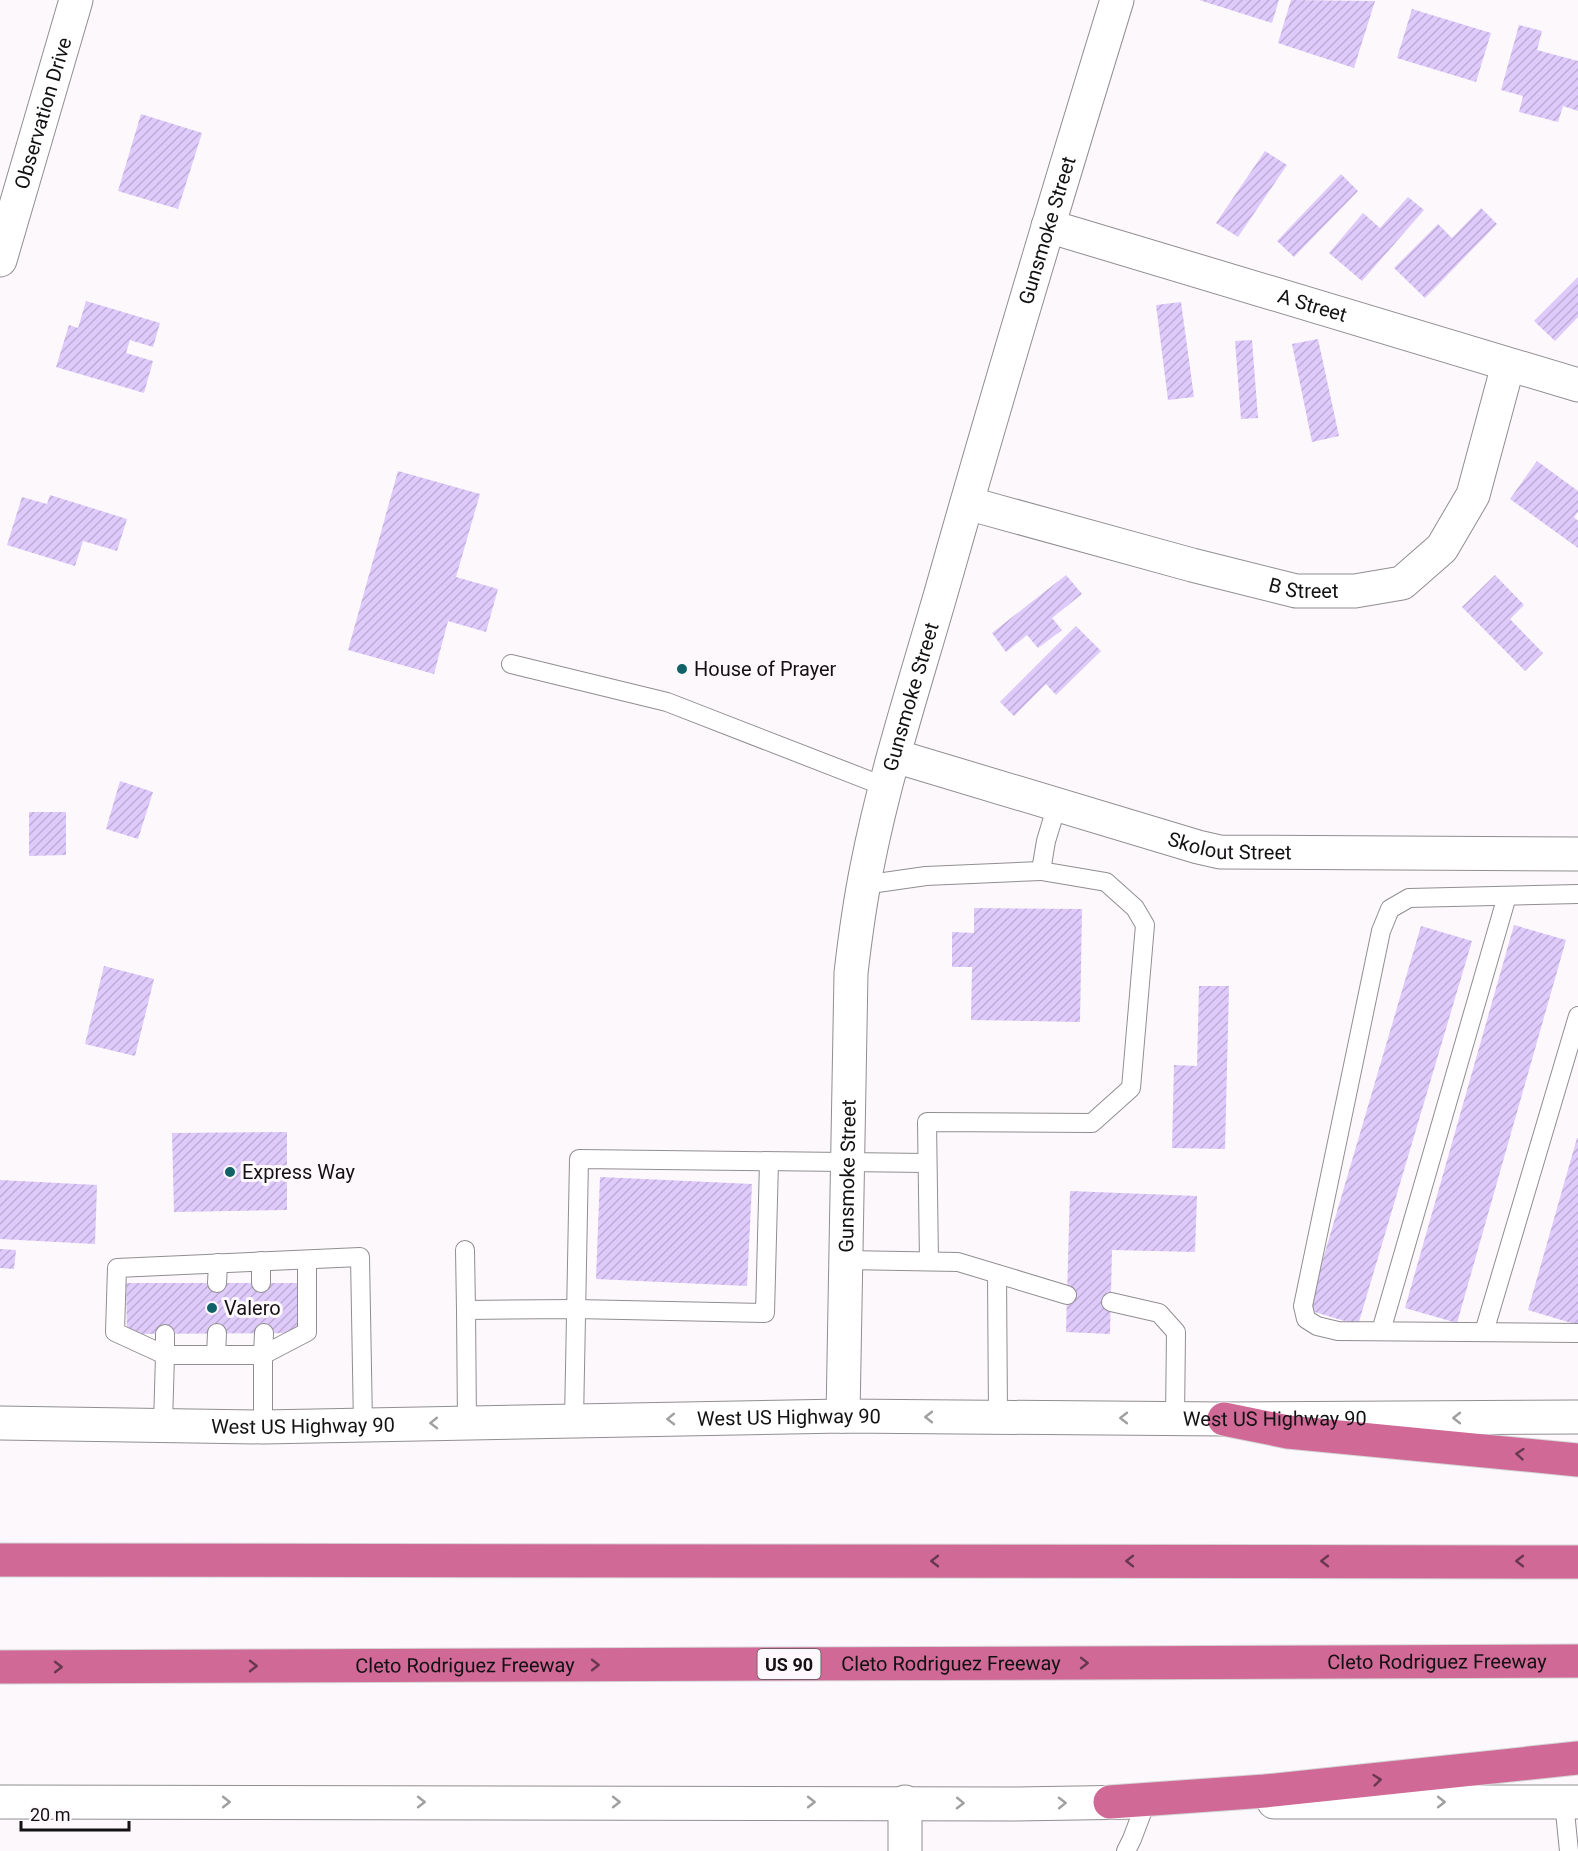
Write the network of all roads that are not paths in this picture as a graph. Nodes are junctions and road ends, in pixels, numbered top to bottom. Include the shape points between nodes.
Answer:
1 (76, 0) edge
2 (1117, 0) edge
3 (1048, 226) junction
4 (0, 260) edge
5 (1508, 365) junction
6 (1578, 385) edge
7 (966, 503) junction
8 (511, 664) dead end
9 (895, 756) junction
10 (886, 787) junction
11 (1057, 805) junction
12 (1578, 854) edge
13 (1041, 871) junction
14 (864, 885) junction
15 (1578, 894) edge
16 (1507, 896) junction
17 (1578, 1016) edge
18 (769, 1162) junction
19 (848, 1163) junction
20 (927, 1164) junction
21 (465, 1250) dead end
22 (307, 1260) junction
23 (846, 1260) junction
24 (929, 1261) junction
25 (261, 1262) junction
26 (218, 1263) junction
27 (997, 1274) junction
28 (218, 1283) dead end
29 (261, 1283) dead end
30 (1067, 1295) dead end
31 (1111, 1302) dead end
32 (576, 1309) junction
33 (466, 1310) junction
34 (1381, 1331) junction
35 (1484, 1332) junction
36 (264, 1333) dead end
37 (1578, 1333) edge
38 (165, 1334) dead end
39 (217, 1334) dead end
40 (165, 1355) junction
41 (216, 1355) junction
42 (263, 1355) junction
43 (843, 1416) junction
44 (998, 1417) junction
45 (1578, 1417) edge
46 (1175, 1419) junction
47 (1224, 1419) junction
48 (574, 1421) junction
49 (0, 1423) edge
50 (467, 1423) junction
51 (163, 1424) junction
52 (363, 1425) junction
53 (262, 1426) junction
54 (1578, 1460) edge
55 (0, 1560) edge
56 (1578, 1562) edge
57 (1578, 1660) edge
58 (0, 1667) edge
59 (1578, 1758) edge
60 (0, 1802) edge
61 (905, 1802) junction
62 (1110, 1802) junction
63 (1146, 1802) junction
64 (1571, 1802) edge
65 (905, 1851) edge
66 (1126, 1851) edge
67 (1569, 1851) edge

1 - 4 street, Observation Drive
2 - 3 street, Gunsmoke Street
3 - 5 street, A Street
3 - 7 street, Gunsmoke Street
5 - 6 street, A Street
5 - 7 street, B Street via 1473,495 1442,548 1402,583 1355,591 1296,591
7 - 9 street, Gunsmoke Street
8 - 10 lane via 667,702
9 - 10 street, Gunsmoke Street
9 - 11 street, Skolout Street
10 - 14 street, Gunsmoke Street
11 - 12 street, Skolout Street via 1220,852
11 - 13 lane
13 - 14 lane via 926,876
13 - 20 lane via 1106,882 1135,908 1145,926 1131,1089 1092,1124 927,1122
14 - 19 street, Gunsmoke Street via 851,973
15 - 16 lane
16 - 34 lane
16 - 34 lane via 1409,897 1390,909 1381,931 1303,1306 1306,1319 1317,1326 1338,1331
17 - 35 lane
18 - 19 lane
18 - 32 lane via 579,1159
18 - 32 lane via 765,1313
19 - 20 lane
19 - 23 street, Gunsmoke Street
20 - 24 lane
21 - 33 lane
22 - 25 lane
22 - 42 lane via 307,1332
22 - 52 lane via 360,1257
23 - 24 lane
23 - 43 street, Gunsmoke Street
24 - 27 lane via 958,1262
25 - 26 lane
25 - 29 lane
26 - 28 lane
26 - 40 lane via 168,1274 117,1268 115,1332
27 - 30 lane
27 - 44 lane
31 - 46 lane via 1159,1312 1176,1332
32 - 33 lane
32 - 48 lane
33 - 50 lane
34 - 35 lane
35 - 37 lane
36 - 42 lane
38 - 40 lane
39 - 41 lane
40 - 41 lane
40 - 51 lane
41 - 42 lane
42 - 53 lane
44 -> 43 street, West US Highway 90
43 -> 48 street, West US Highway 90
46 -> 44 street, West US Highway 90
45 -> 47 street, West US Highway 90
46 - 47 street, West US Highway 90
54 -> 47 highway via 1288,1432
48 - 50 street, West US Highway 90
49 - 51 street, West US Highway 90
50 -> 52 street, West US Highway 90
51 - 53 street, West US Highway 90
52 - 53 street, West US Highway 90
56 -> 55 highway
58 -> 57 highway, Cleto Rodriguez Freeway / US 90
62 -> 59 highway via 1265,1791
60 -> 61 street
61 -> 62 street
61 - 65 street
62 - 63 street
63 -> 64 street
63 - 66 lane
64 - 67 lane

